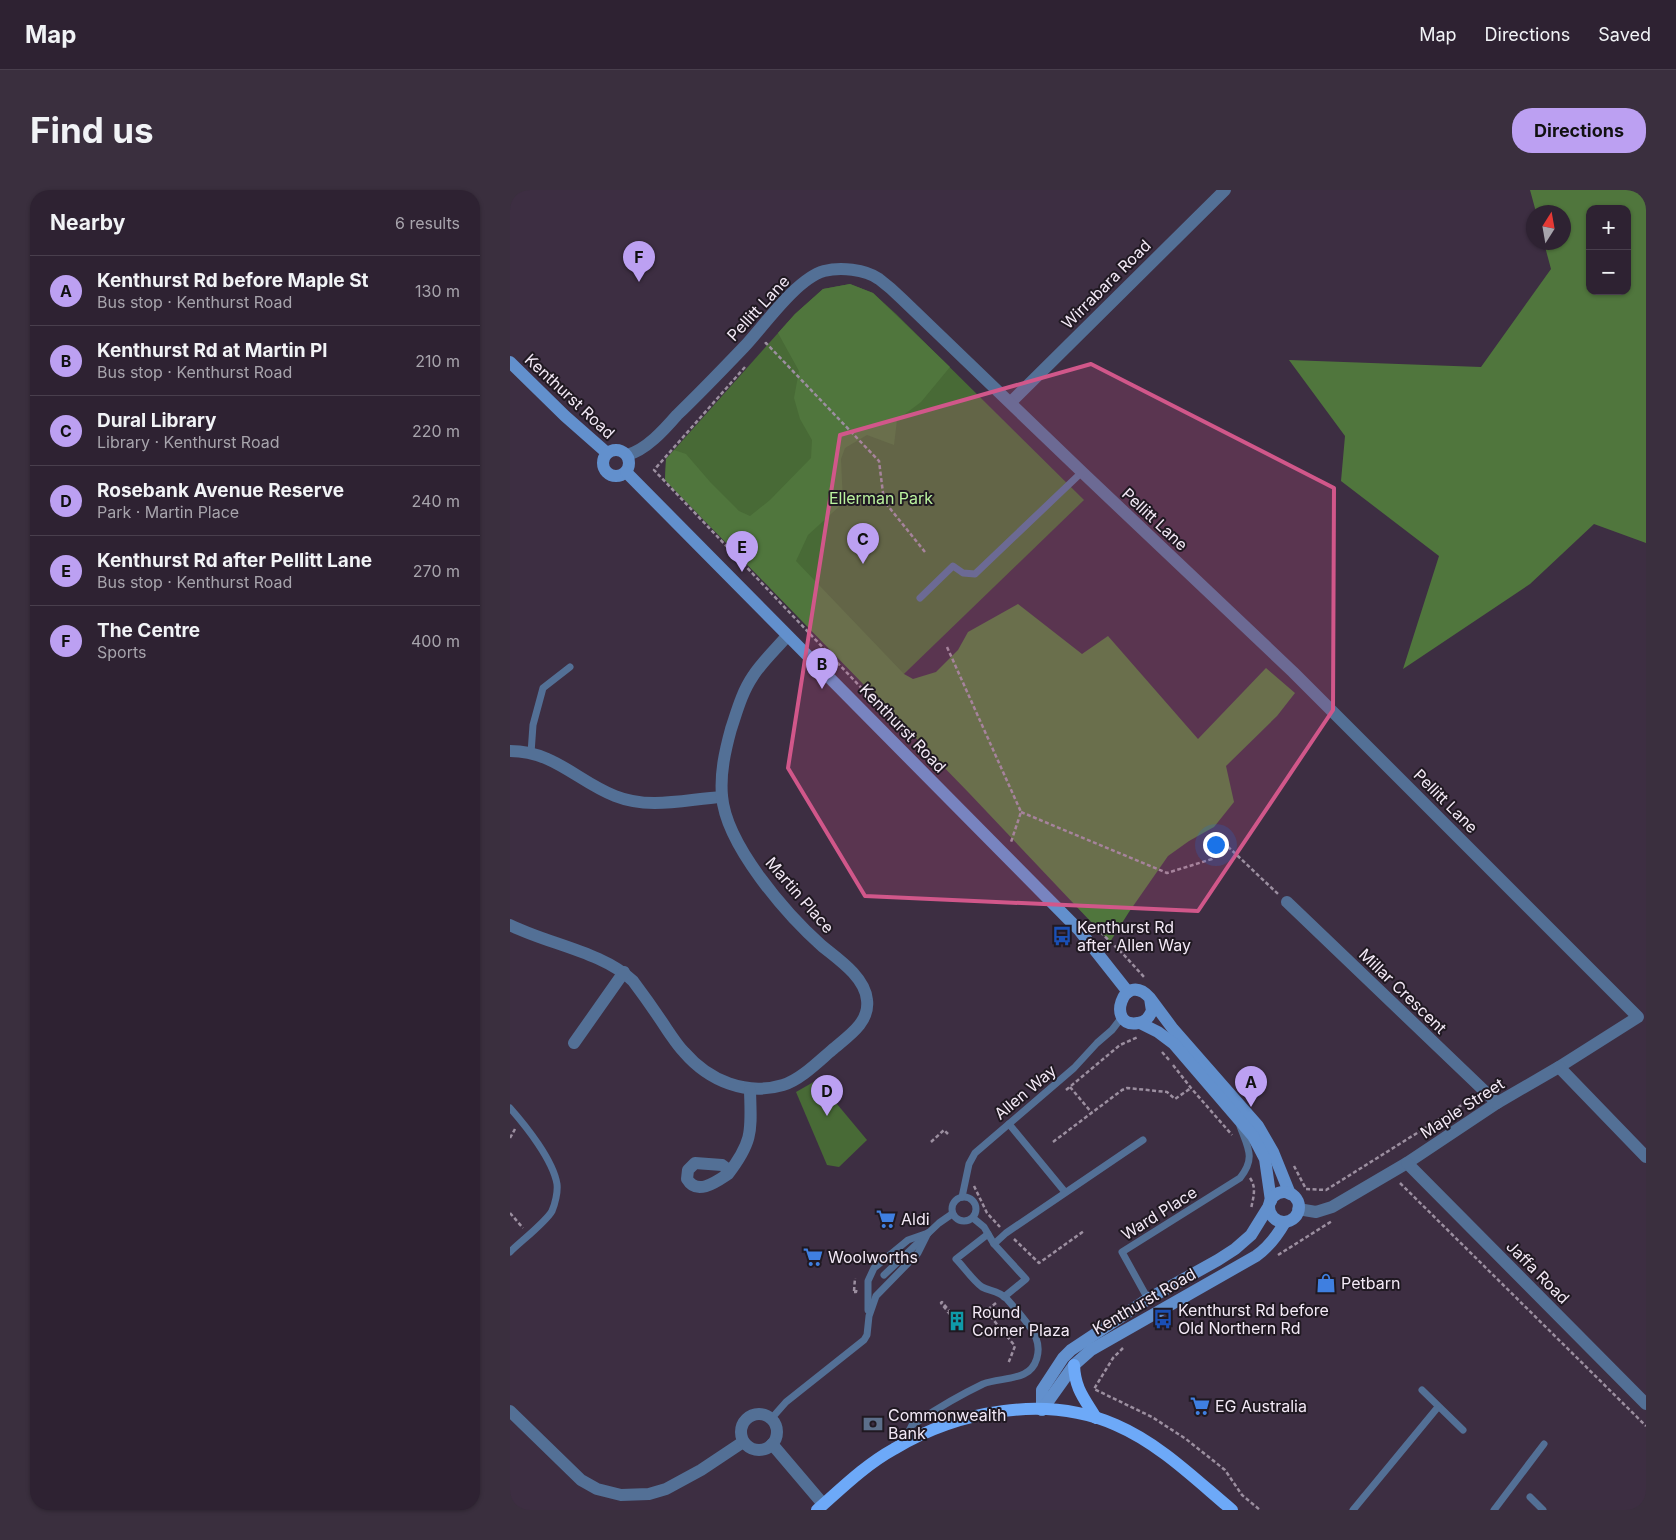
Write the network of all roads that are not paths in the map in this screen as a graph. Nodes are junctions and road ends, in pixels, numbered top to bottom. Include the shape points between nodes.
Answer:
1 (1225, 190) edge
2 (510, 362) edge
3 (1011, 402) junction
4 (607, 453) junction
5 (627, 455) junction
6 (626, 472) junction
7 (1082, 472) junction
8 (920, 598) dead end
9 (787, 636) junction
10 (570, 667) dead end
11 (510, 751) edge
12 (531, 753) junction
13 (722, 797) junction
14 (1286, 902) road end
15 (510, 924) edge
16 (624, 972) junction
17 (1128, 992) junction
18 (1150, 998) junction
19 (1122, 1017) junction
20 (1638, 1017) joint
21 (1140, 1023) junction
22 (574, 1043) dead end
23 (1559, 1068) junction
24 (750, 1090) junction
25 (1220, 1098) junction
26 (1497, 1103) junction
27 (510, 1108) edge
28 (1009, 1124) junction
29 (1144, 1140) dead end
30 (1646, 1157) edge
31 (1407, 1163) junction
32 (730, 1171) dead end
33 (1065, 1192) junction
34 (1290, 1194) junction
35 (962, 1197) junction
36 (1270, 1203) junction
37 (1298, 1209) junction
38 (952, 1214) junction
39 (973, 1218) junction
40 (1285, 1222) junction
41 (928, 1233) junction
42 (988, 1234) junction
43 (994, 1244) junction
44 (510, 1251) edge
45 (884, 1275) dead end
46 (1004, 1297) junction
47 (1148, 1299) junction
48 (1156, 1313) junction
49 (869, 1316) junction
50 (1074, 1365) junction
51 (1422, 1390) dead end
52 (1646, 1404) edge
53 (1438, 1407) junction
54 (1042, 1410) junction
55 (510, 1411) edge
56 (1096, 1418) junction
57 (771, 1419) junction
58 (1463, 1430) dead end
59 (912, 1439) junction
60 (743, 1442) junction
61 (772, 1444) junction
62 (1544, 1444) dead end
63 (1530, 1497) dead end
64 (820, 1507) edge
65 (1232, 1510) edge
66 (1353, 1510) edge
67 (1494, 1510) edge
68 (1543, 1510) edge

1 - 3 street, Wirrabara Road
2 - 4 main road, Kenthurst Road
3 - 5 street, Pellitt Lane via 879,278 845,269 824,271 808,279 790,295 662,432 635,453
3 - 7 street, Pellitt Lane
4 - 5 main road via 615,450
4 - 6 main road via 603,465 607,473 614,477
5 - 6 main road via 630,466
6 - 9 main road, Kenthurst Road
7 - 8 lane via 975,574 953,566
7 - 20 street, Pellitt Lane via 1293,672
9 - 13 street, Martin Place via 753,676 738,706 724,757
9 - 17 main road, Kenthurst Road via 1079,930
10 - 12 lane via 543,688 533,725
11 - 12 street
12 - 13 street via 566,767 594,787 616,797 661,804
13 - 24 street, Martin Place via 728,822 759,876 796,920 844,963 865,990 868,1000 866,1014 856,1029 810,1070 784,1085
14 - 26 street, Millar Crescent
15 - 16 street
16 - 22 street
16 - 24 street via 634,981 684,1053 731,1086
17 - 18 main road via 1140,991
17 - 19 main road via 1119,1004
18 - 21 main road via 1152,1011
18 - 34 main road via 1258,1126 1273,1152
19 - 21 main road via 1130,1023
19 - 28 lane, Allen Way via 1074,1068
20 - 23 street, Maple Street
21 - 25 main road via 1174,1044
23 - 26 street, Maple Street
23 - 30 street
24 - 32 street via 751,1129 747,1146
25 - 36 main road via 1260,1147 1265,1159
25 - 47 lane, Ward Place via 1239,1124 1249,1152 1248,1168 1240,1178 1122,1252
26 - 31 street, Maple Street
27 - 44 lane via 544,1154 557,1185 551,1212
28 - 33 lane
28 - 35 lane, Allen Way via 975,1153 969,1164
29 - 33 lane
31 - 37 street, Maple Street via 1332,1207 1316,1212
31 - 52 street, Jaffa Road
33 - 43 lane
34 - 36 main road via 1281,1193
34 - 37 main road via 1297,1200
35 - 38 lane via 953,1203
35 - 39 lane via 970,1199 976,1206
36 - 40 main road via 1273,1218
36 - 47 main road, Kenthurst Road via 1251,1235 1235,1249
37 - 40 main road via 1294,1218
38 - 39 lane via 961,1222
38 - 41 lane
39 - 42 lane
40 - 48 main road, Kenthurst Road via 1261,1252
41 - 45 lane
41 - 49 lane via 918,1253 880,1291
41 - 49 lane via 908,1240 872,1272 868,1282
42 - 43 lane
42 - 46 lane via 956,1259 982,1286
43 - 46 lane via 1026,1279
46 - 59 lane via 1036,1337 1038,1351 1033,1368 1025,1374 986,1383 958,1397 912,1425 909,1432
47 - 48 main road
47 - 54 main road, Kenthurst Road via 1078,1344 1063,1358 1042,1390
48 - 50 main road, Kenthurst Road via 1091,1350
49 - 57 lane via 864,1340 786,1402
50 - 54 main road, Kenthurst Road
50 - 56 main road via 1078,1390
51 - 53 lane
53 - 58 lane
53 - 66 lane
54 - 56 main road
54 - 59 main road via 980,1414
55 - 60 street via 581,1480 622,1495 648,1494 666,1489
56 - 65 main road via 1154,1446
57 - 60 street via 761,1414 745,1420 741,1431
57 - 61 street via 776,1429
59 - 64 main road via 868,1466
60 - 61 street via 757,1450
61 - 64 street
62 - 67 lane
63 - 68 lane

